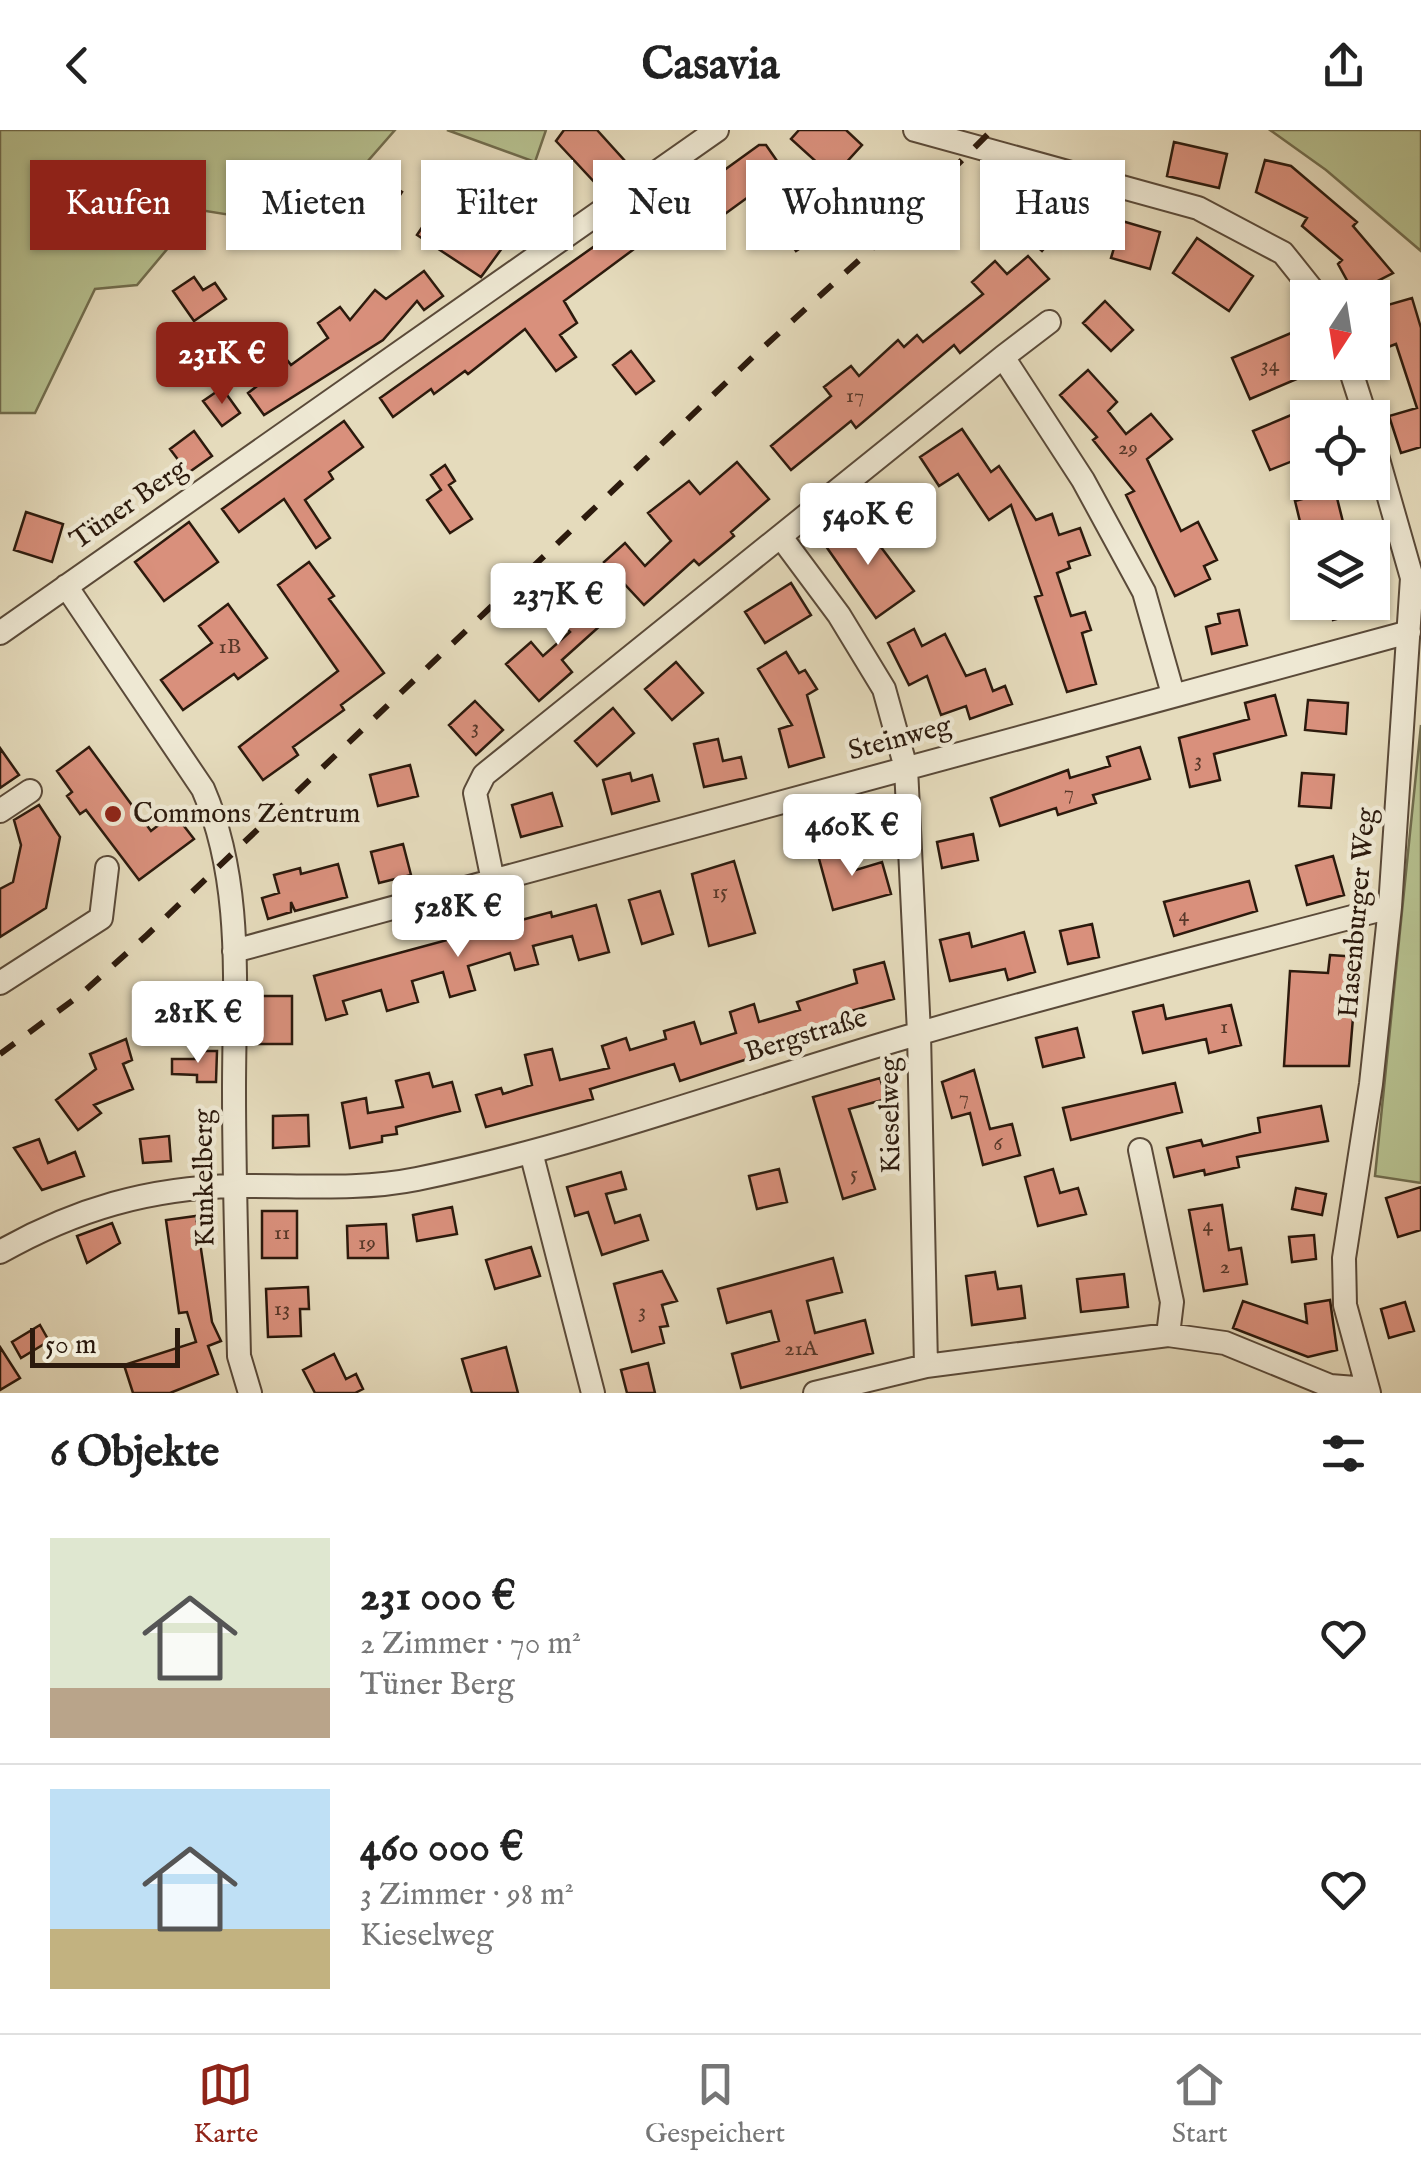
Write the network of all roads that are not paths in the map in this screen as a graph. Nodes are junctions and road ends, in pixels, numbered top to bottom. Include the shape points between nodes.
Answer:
1 (717, 130) edge
2 (916, 130) edge
3 (1305, 280) edge
4 (1049, 322) dead end
5 (1003, 356) junction
6 (1390, 500) edge
7 (781, 537) junction
8 (66, 586) junction
9 (0, 632) edge
10 (1408, 632) junction
11 (1173, 694) junction
12 (906, 768) junction
13 (30, 791) dead end
14 (0, 811) edge
15 (107, 868) dead end
16 (493, 880) junction
17 (1390, 907) junction
18 (234, 951) junction
19 (0, 982) edge
20 (919, 1033) junction
21 (1140, 1150) dead end
22 (531, 1152) junction
23 (234, 1186) junction
24 (0, 1252) edge
25 (1168, 1335) junction
26 (926, 1366) junction
27 (1369, 1391) edge
28 (250, 1393) edge
29 (593, 1393) edge
30 (815, 1393) edge

1 - 8 street, Tüner Berg via 602,199
2 - 3 street via 1198,208 1283,253
4 - 5 street
5 - 7 street
5 - 11 street via 1144,592
6 - 10 street, Hasenburger Weg via 1412,578
7 - 12 street, Kieselweg via 839,614 884,690
7 - 16 street via 484,776 475,793
8 - 9 street, Tüner Berg
8 - 18 street, Kunkelberg via 204,789 226,860
10 - 11 street, Steinweg
10 - 17 street, Hasenburger Weg
11 - 12 street, Steinweg
12 - 16 street, Steinweg
12 - 20 street, Kieselweg
13 - 14 street
15 - 19 street via 102,918
16 - 18 street, Steinweg
17 - 20 street, Bergstraße
17 - 27 street, Hasenburger Weg via 1372,1084 1344,1258 1346,1305
18 - 23 street, Kunkelberg
20 - 22 street, Bergstraße
20 - 26 street, Kieselweg
21 - 25 street via 1172,1302
22 - 23 street, Bergstraße via 413,1180
22 - 29 street
23 - 24 street, Bergstraße via 112,1201 55,1221
23 - 28 street, Kunkelberg via 239,1356
25 - 26 street
25 - 27 street via 1225,1343 1330,1386
26 - 30 street

